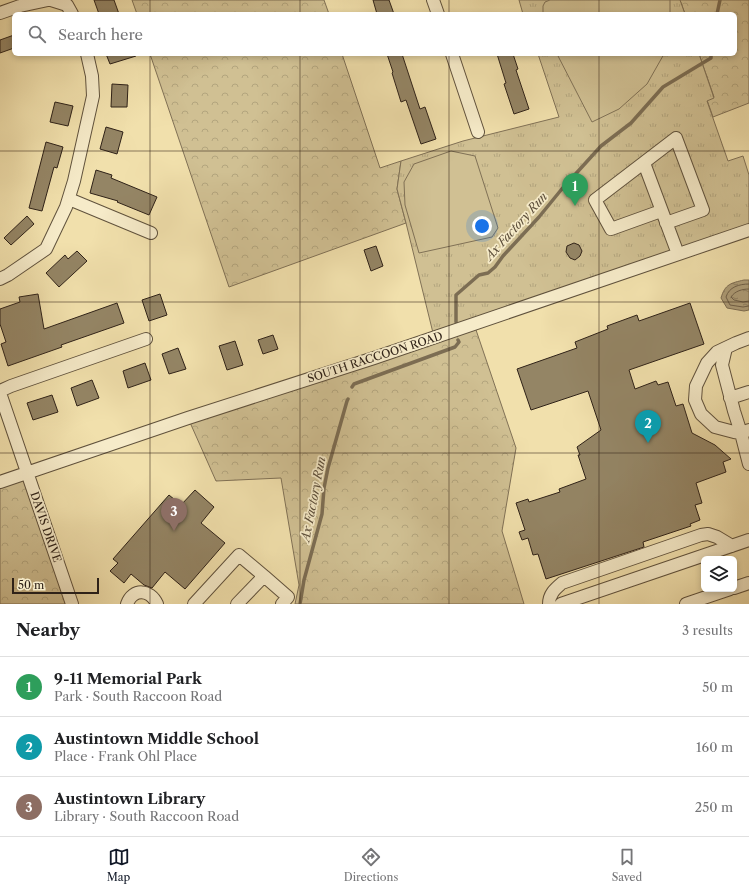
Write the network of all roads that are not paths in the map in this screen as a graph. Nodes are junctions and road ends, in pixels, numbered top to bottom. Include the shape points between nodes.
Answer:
1 (50, 0) edge
2 (434, 0) edge
3 (71, 12) edge
4 (437, 12) edge
5 (0, 13) edge
6 (87, 56) edge
7 (453, 56) edge
8 (478, 132) dead end
9 (644, 163) junction
10 (69, 199) junction
11 (661, 211) junction
12 (666, 223) junction
13 (749, 230) edge
14 (151, 233) dead end
15 (678, 254) junction
16 (0, 279) edge
17 (749, 338) edge
18 (146, 339) dead end
19 (726, 348) junction
20 (0, 392) edge
21 (749, 392) edge
22 (730, 398) junction
23 (745, 432) edge
24 (749, 464) edge
25 (27, 473) junction
26 (0, 482) edge
27 (749, 540) edge
28 (732, 546) junction
29 (264, 576) junction
30 (749, 583) edge
31 (737, 587) edge
32 (721, 592) edge
33 (72, 604) edge
34 (127, 604) edge
35 (157, 604) edge
36 (194, 604) edge
37 (238, 604) edge
38 (282, 604) edge
39 (549, 604) edge
40 (560, 604) edge
41 (686, 604) edge

1 - 3 street via 67,5
1 - 5 street
2 - 4 street
6 - 10 street via 93,96
7 - 8 street
9 - 11 street
9 - 11 street via 595,200 611,229
9 - 12 street via 676,138 703,210
10 - 14 street
10 - 16 street via 46,249
11 - 12 street
12 - 15 street
13 - 15 street, SOUTH RACCOON ROAD
15 - 25 street, SOUTH RACCOON ROAD
17 - 19 street
18 - 20 street
19 - 22 street via 722,365
19 - 23 street via 716,352 707,363 696,386 695,400 701,414 715,427
20 - 25 street, DAVIS DRIVE
21 - 22 street
22 - 23 street
23 - 24 street
25 - 26 street, SOUTH RACCOON ROAD
25 - 33 street, DAVIS DRIVE
27 - 28 street
28 - 39 street via 717,537 701,535 562,583 553,591
28 - 40 street
29 - 36 street via 239,555
29 - 37 street
29 - 38 street via 288,597
30 - 31 street
32 - 41 street
34 - 35 street via 135,593 143,592 150,595

